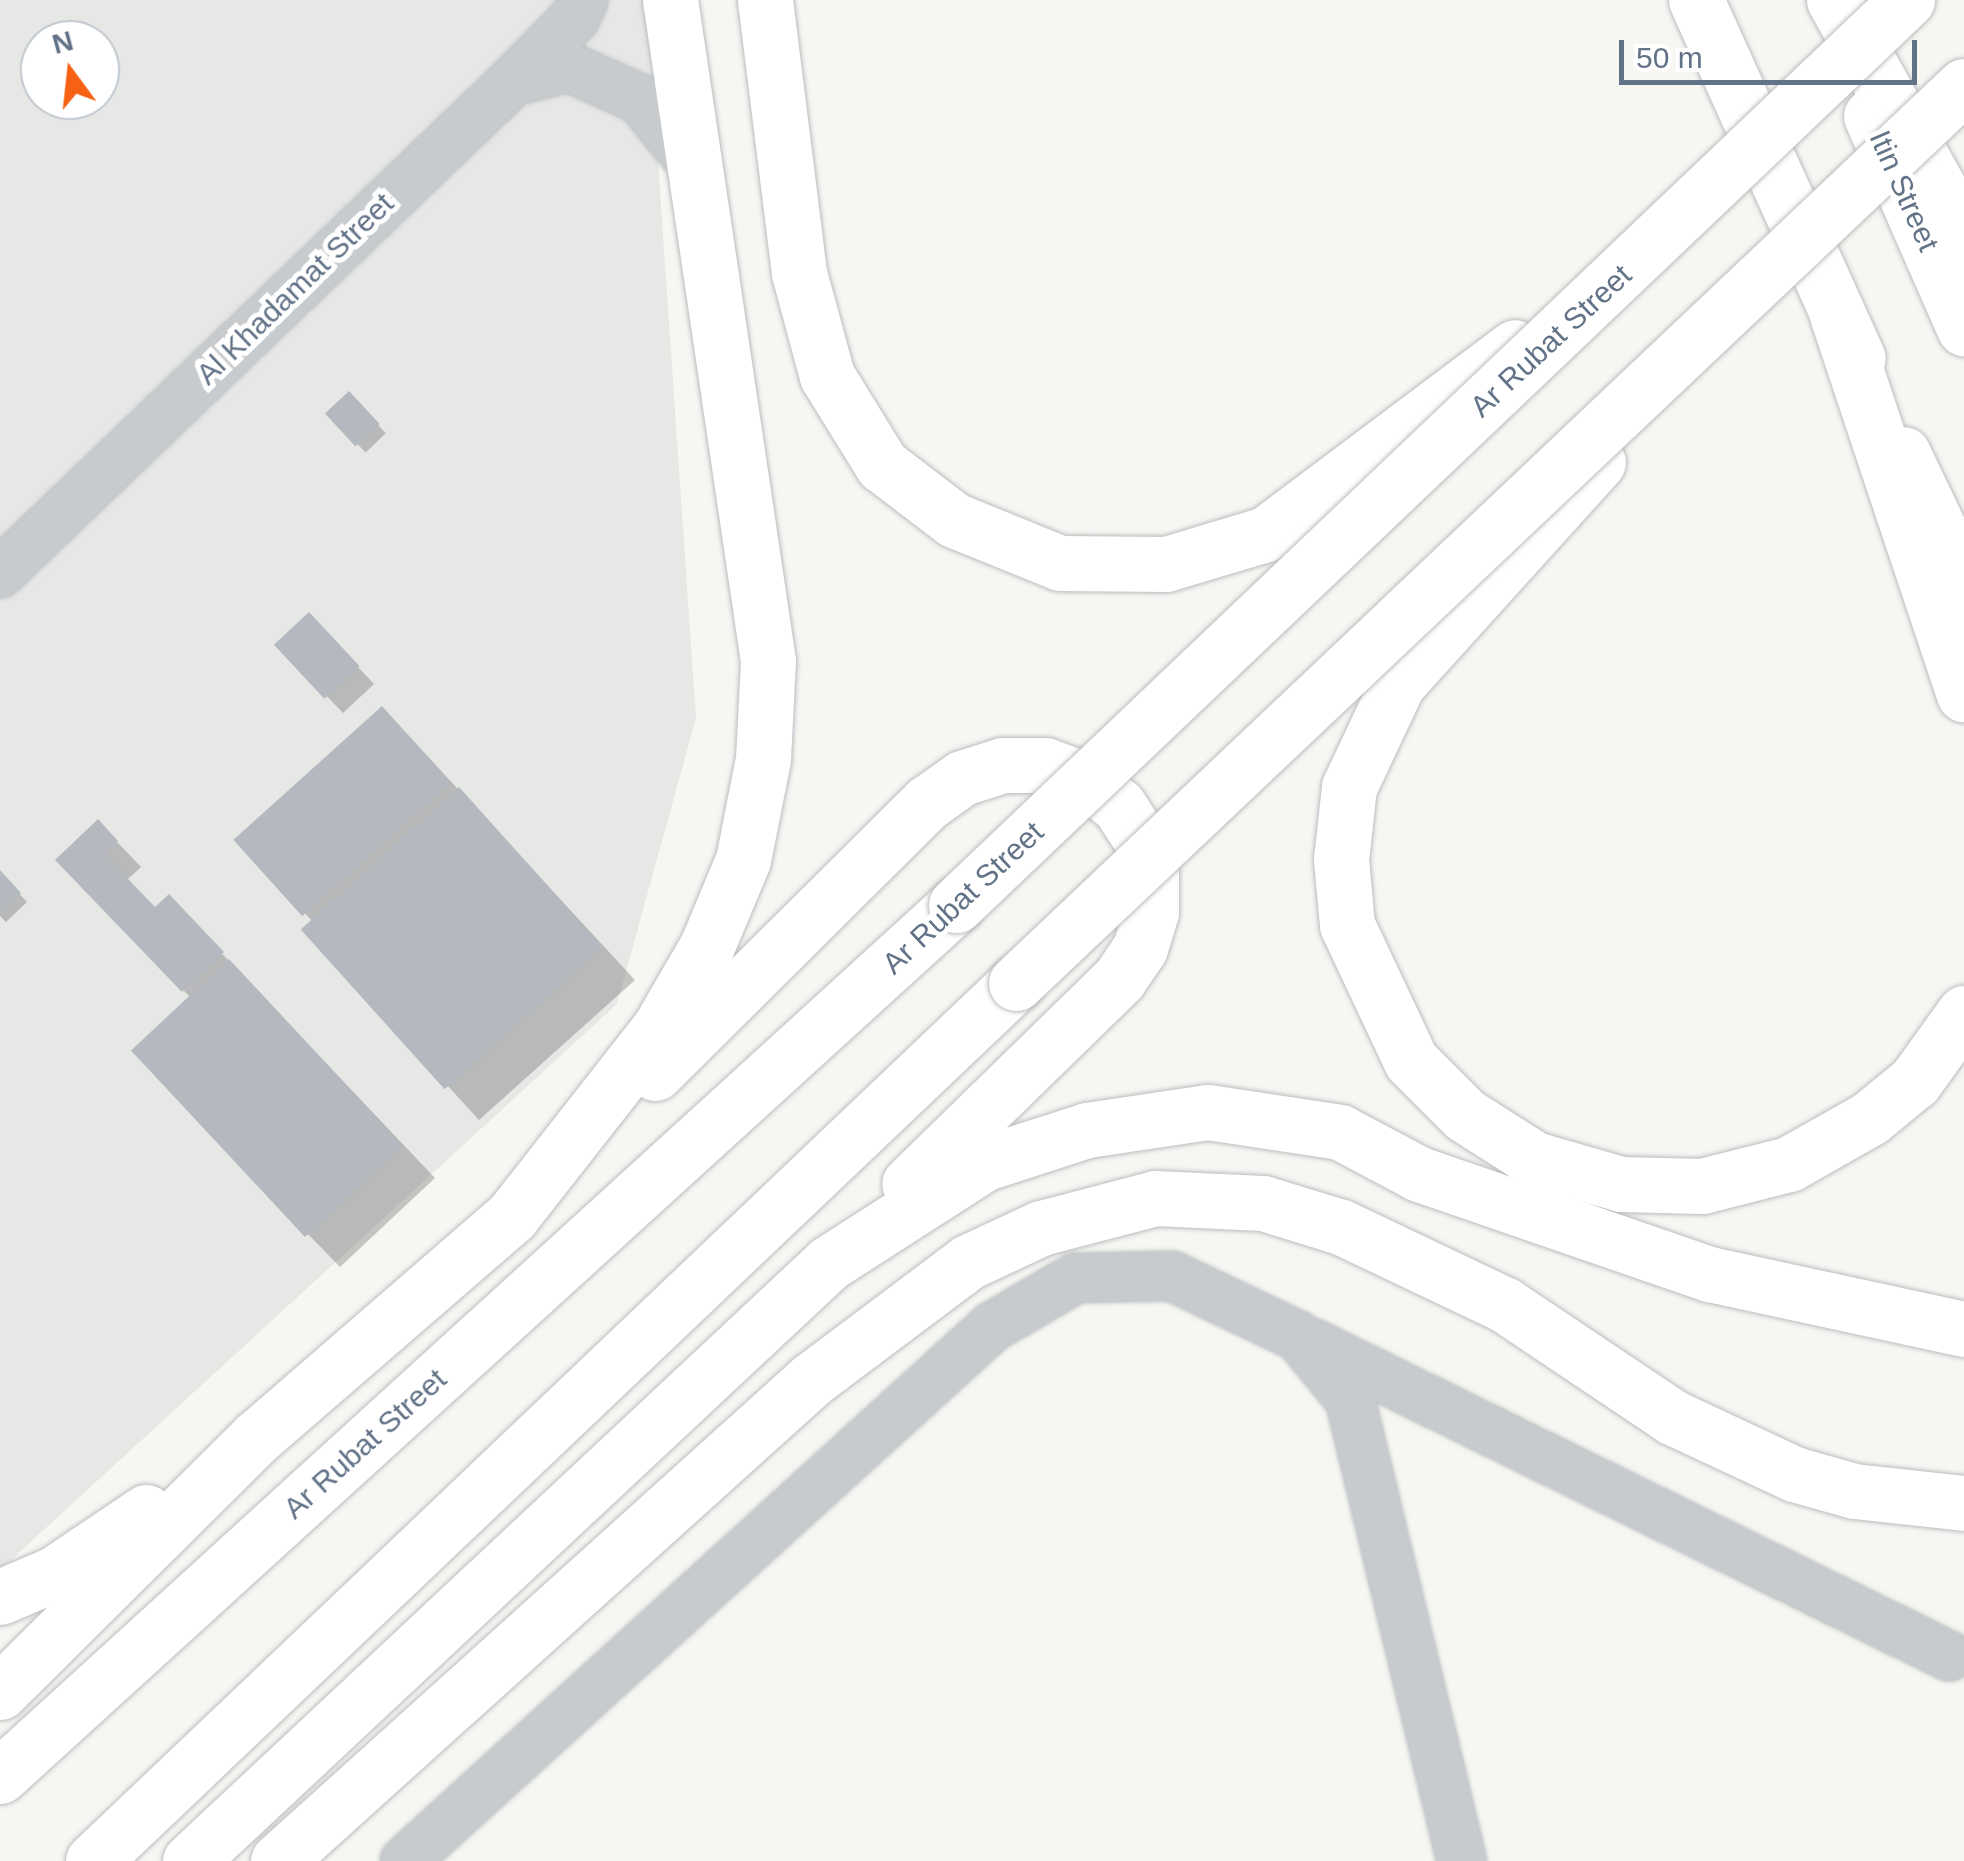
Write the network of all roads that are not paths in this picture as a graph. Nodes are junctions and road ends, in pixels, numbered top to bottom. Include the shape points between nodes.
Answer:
1 (583, 0) edge
2 (670, 0) edge
3 (765, 0) edge
4 (1696, 0) edge
5 (1820, 0) edge
6 (1834, 0) edge
7 (1908, 0) edge
8 (512, 81) junction
9 (1964, 86) edge
10 (694, 166) junction
11 (1964, 234) edge
12 (1662, 236) junction
13 (1769, 273) junction
14 (1837, 315) junction
15 (1964, 328) edge
16 (0, 573) edge
17 (1964, 582) edge
18 (1964, 694) edge
19 (1964, 1013) edge
20 (512, 1216) junction
21 (828, 1263) junction
22 (1964, 1329) edge
23 (1298, 1336) junction
24 (256, 1437) junction
25 (1964, 1504) edge
26 (0, 1596) edge
27 (1949, 1656) dead end
28 (0, 1692) edge
29 (0, 1776) edge
30 (93, 1861) edge
31 (190, 1861) edge
32 (278, 1861) edge
33 (405, 1861) edge
34 (1462, 1861) edge

1 - 8 street, Al Khadamat Street via 576,18
2 - 10 main road
3 - 12 main road, bridge via 799,273 827,376 882,465 954,520 1060,563 1166,564 1266,534
4 - 14 main road
5 - 15 main road, Itin Street
6 - 11 main road
7 - 12 main road, Ar Rubat Street, bridge
8 - 10 street via 570,66 640,98
8 - 16 street, Al Khadamat Street
9 - 13 main road, bridge
10 - 20 main road via 756,553 768,660 764,759 743,860 707,946 660,1027
12 - 29 main road, Ar Rubat Street, bridge via 956,905
13 - 19 main road, bridge via 1398,683 1349,786 1341,859 1347,925 1412,1061 1465,1115 1534,1158 1637,1184 1702,1186 1788,1164 1870,1118 1914,1081
13 - 30 main road, bridge
14 - 17 main road
14 - 18 main road
20 - 21 main road via 928,803 962,778 1003,764 1046,765 1086,780 1119,806 1140,838 1151,893 1140,948 1119,979
20 - 24 main road
21 - 22 main road via 986,1163 1087,1130 1208,1112 1340,1132 1420,1174 1709,1274
21 - 31 main road
23 - 27 street
23 - 33 street via 1172,1276 1076,1278 992,1327
23 - 34 street via 1350,1399 1366,1444
24 - 26 main road via 54,1574
24 - 28 main road
25 - 32 main road via 1854,1491 1809,1478 1672,1417 1505,1305 1299,1212 1210,1197 1155,1198 1041,1228 968,1262 811,1380

